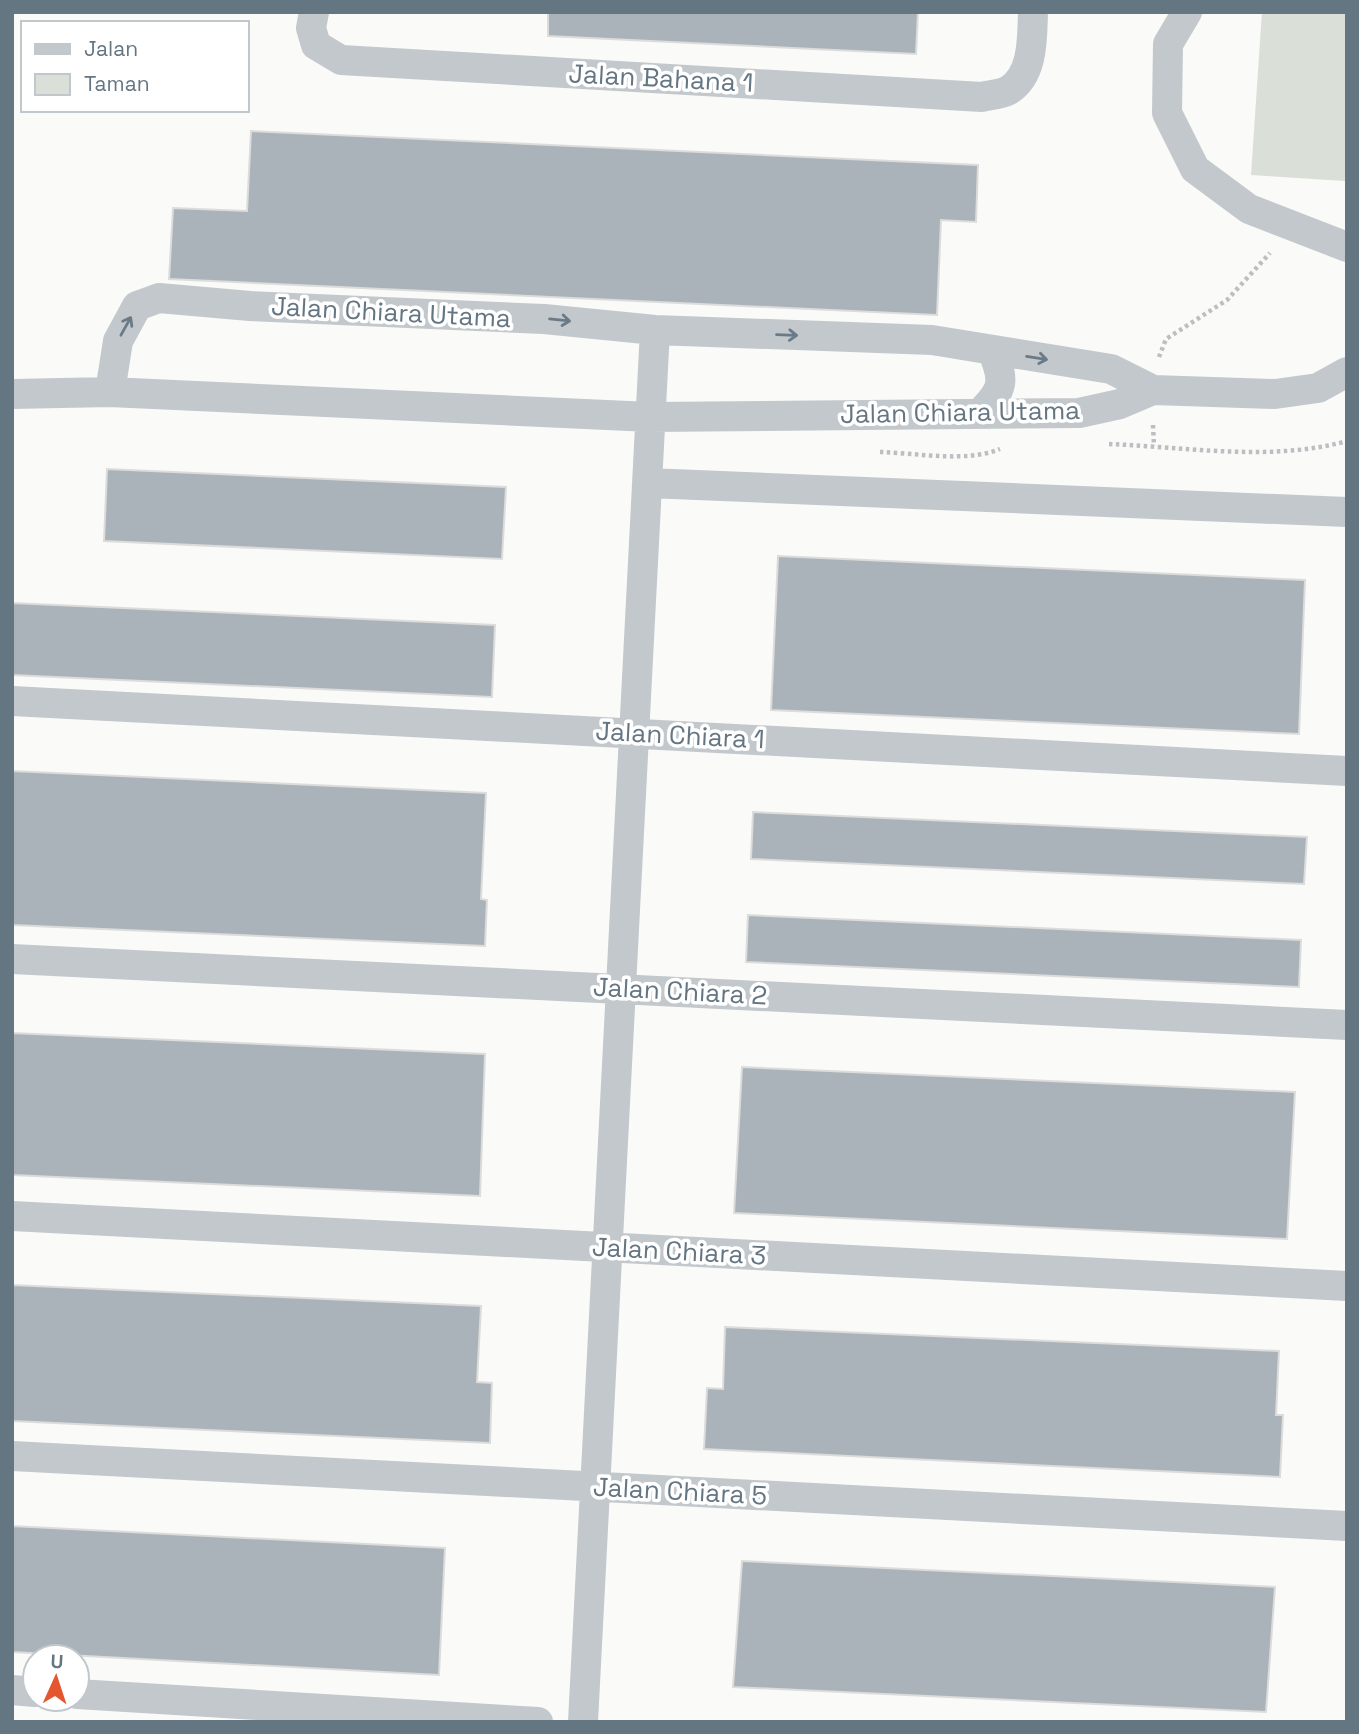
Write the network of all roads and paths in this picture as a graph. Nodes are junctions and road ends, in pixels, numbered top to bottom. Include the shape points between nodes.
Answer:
1 (314, 12) edge
2 (1033, 12) edge
3 (1187, 12) edge
4 (1295, 227) junction
5 (1347, 247) edge
6 (655, 330) junction
7 (992, 350) junction
8 (1347, 372) edge
9 (1153, 390) junction
10 (110, 392) junction
11 (12, 394) edge
12 (981, 412) junction
13 (652, 417) junction
14 (648, 482) junction
15 (1347, 512) edge
16 (12, 701) edge
17 (635, 732) junction
18 (1347, 771) edge
19 (12, 959) edge
20 (622, 988) junction
21 (1347, 1025) edge
22 (12, 1216) edge
23 (608, 1247) junction
24 (1347, 1286) edge
25 (12, 1456) edge
26 (595, 1486) junction
27 (1347, 1526) edge
28 (91, 1695) edge
29 (538, 1722) edge
30 (583, 1722) edge

1 - 2 street, Jalan Bahana 1 via 311,28 316,45 341,60 982,97 1009,90 1025,72
3 - 4 street via 1168,44 1167,113 1195,169 1249,209
4 - 5 street
4 - 9 path via 1227,300 1166,339
6 -> 7 street, Jalan Chiara Utama via 932,340
10 -> 6 street, Jalan Chiara Utama via 118,341 137,306 159,298 544,319
6 - 13 street
7 -> 9 street, Jalan Chiara Utama via 1111,369
7 - 12 street via 1001,378 999,393
8 - 9 street via 1318,388 1275,394
9 - 12 street, Jalan Chiara Utama via 1120,404 1079,413
10 - 11 street, Jalan Chiara Utama
10 - 13 street, Jalan Chiara Utama
12 - 13 street, Jalan Chiara Utama
13 - 14 street
14 - 15 street
14 - 17 street
16 - 17 street, Jalan Chiara 1
17 - 18 street, Jalan Chiara 1
17 - 20 street
19 - 20 street, Jalan Chiara 2
20 - 21 street, Jalan Chiara 2
20 - 23 street
22 - 23 street, Jalan Chiara 3
23 - 24 street, Jalan Chiara 3
23 - 26 street
25 - 26 street, Jalan Chiara 5
26 - 27 street, Jalan Chiara 5
26 - 30 street
28 - 29 street

